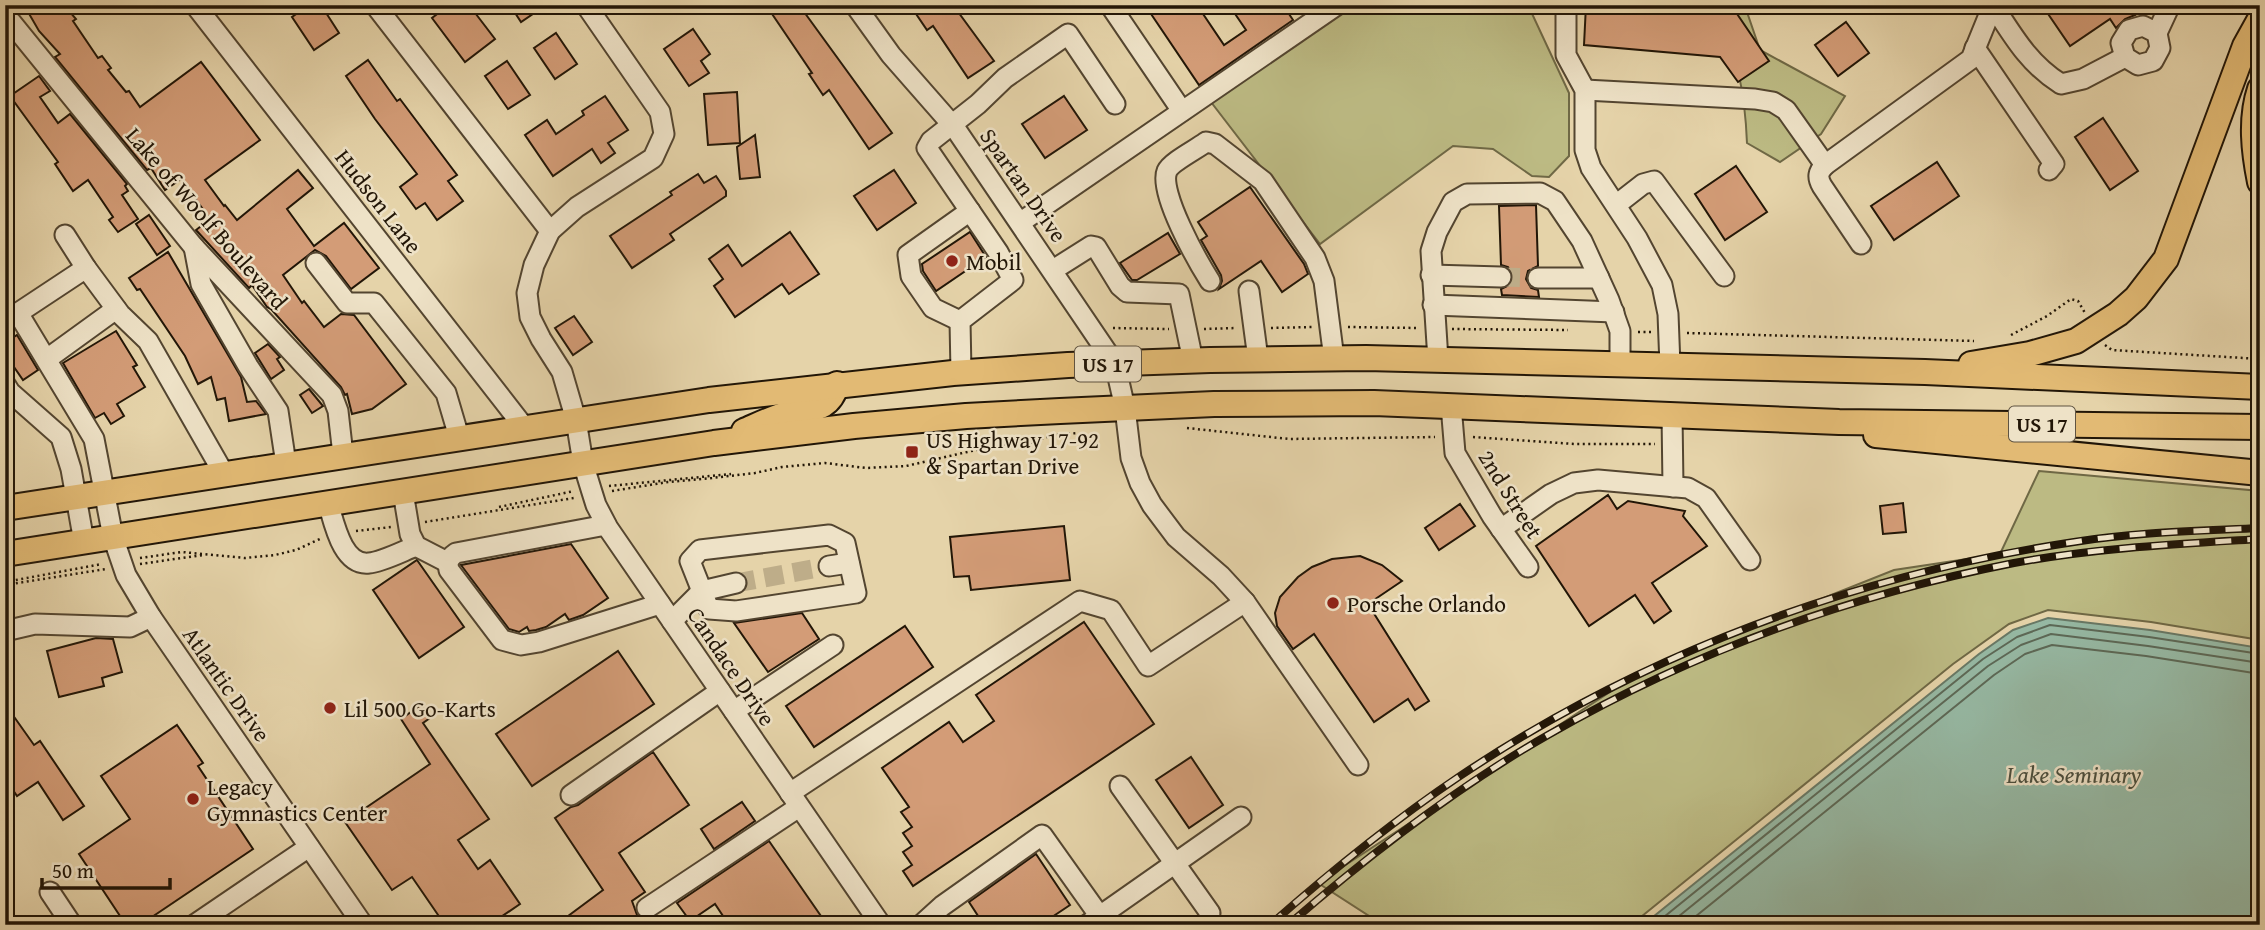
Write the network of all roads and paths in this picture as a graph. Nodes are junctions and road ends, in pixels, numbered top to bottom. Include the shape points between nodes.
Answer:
1 (195, 5) edge
2 (375, 5) edge
3 (586, 5) edge
4 (855, 5) edge
5 (1110, 5) edge
6 (1337, 5) edge
7 (1566, 5) edge
8 (1993, 5) edge
9 (2170, 5) edge
10 (1315, 12) edge
11 (2260, 19) edge
12 (11, 22) dead end
13 (2157, 33) junction
14 (1973, 53) junction
15 (2125, 57) junction
16 (2260, 89) edge
17 (1585, 90) junction
18 (1115, 104) dead end
19 (1182, 111) junction
20 (952, 124) junction
21 (1825, 165) junction
22 (2049, 170) dead end
23 (2260, 182) edge
24 (1616, 205) junction
25 (970, 211) junction
26 (1021, 222) junction
27 (550, 231) junction
28 (65, 235) dead end
29 (1861, 244) dead end
30 (193, 246) junction
31 (316, 263) dead end
32 (86, 268) junction
33 (1053, 270) junction
34 (1431, 275) junction
35 (1724, 276) dead end
36 (1501, 277) tunnel mouth
37 (1538, 278) tunnel mouth
38 (1599, 278) junction
39 (1210, 281) dead end
40 (1249, 292) dead end
41 (1433, 305) junction
42 (116, 309) junction
43 (1614, 312) junction
44 (11, 317) edge
45 (960, 321) junction
46 (2101, 340) dead end
47 (47, 359) junction
48 (1258, 359) junction
49 (1334, 359) junction
50 (2260, 359) edge
51 (1438, 360) junction
52 (1194, 361) junction
53 (1115, 364) junction
54 (1619, 365) junction
55 (1670, 366) junction
56 (961, 372) junction
57 (1925, 372) junction
58 (5, 384) edge
59 (837, 384) junction
60 (2260, 387) edge
61 (1451, 405) junction
62 (1125, 408) junction
63 (1672, 414) junction
64 (576, 420) junction
65 (1839, 422) junction
66 (2253, 426) edge
67 (524, 427) junction
68 (1186, 428) dead end
69 (1078, 433) dead end
70 (1434, 436) dead end
71 (459, 437) junction
72 (714, 443) junction
73 (343, 455) junction
74 (583, 463) junction
75 (286, 464) junction
76 (755, 473) junction
77 (2260, 473) edge
78 (224, 474) junction
79 (625, 484) dead end
80 (1673, 487) junction
81 (620, 490) dead end
82 (104, 492) junction
83 (403, 492) junction
84 (562, 493) dead end
85 (77, 497) junction
86 (569, 498) dead end
87 (328, 503) junction
88 (5, 508) edge
89 (503, 508) dead end
90 (496, 509) dead end
91 (606, 525) junction
92 (1501, 529) junction
93 (113, 537) junction
94 (84, 542) junction
95 (416, 546) junction
96 (5, 554) edge
97 (1750, 560) dead end
98 (447, 562) junction
99 (849, 563) junction
100 (829, 566) tunnel mouth
101 (1528, 567) dead end
102 (736, 583) tunnel mouth
103 (702, 591) junction
104 (1245, 602) junction
105 (660, 604) junction
106 (151, 617) junction
107 (673, 621) junction
108 (5, 631) edge
109 (832, 645) dead end
110 (720, 691) junction
111 (734, 711) junction
112 (1358, 765) dead end
113 (1120, 786) dead end
114 (571, 795) dead end
115 (795, 800) junction
116 (1241, 817) dead end
117 (309, 847) junction
118 (1176, 863) junction
119 (50, 891) dead end
120 (647, 908) dead end
121 (1210, 913) dead end
122 (1098, 922) edge
123 (72, 925) edge
124 (194, 925) edge
125 (363, 925) edge
126 (881, 925) edge
127 (921, 925) edge

1 - 67 street, Hudson Lane
2 - 27 street
3 - 27 street via 660,112 664,134 653,158 577,207
4 - 20 street, Spartan Drive via 891,55
5 - 19 street
6 - 10 street
7 - 17 street via 1566,55
8 - 14 street
8 - 15 street via 2022,50 2043,73 2061,83 2083,79
9 - 13 street
10 - 19 street
11 - 57 main road via 2245,46 2166,259 2136,298 2095,330 2054,348
12 - 30 street, Lake of Woolf Boulevard
13 - 15 street via 2143,26 2129,30 2121,43
13 - 15 street via 2161,48 2153,61 2138,65
14 - 21 street
14 - 22 street via 2054,164
16 - 23 main road via 2253,150
17 - 21 street via 1773,102 1786,110
17 - 24 street via 1585,150 1591,168
18 - 20 street via 1068,34 1005,78
19 - 26 street
20 - 25 street via 928,148
20 - 26 street, Spartan Drive
21 - 29 street via 1818,178
24 - 35 street via 1654,181
24 - 55 street via 1662,285
25 - 45 street via 1013,281
25 - 45 street via 908,256 911,276 933,308
26 - 33 street, Spartan Drive
27 - 64 street, Candace Drive via 527,293 530,317 562,372
28 - 32 street
30 - 73 street, Lake of Woolf Boulevard via 332,395
30 - 75 street via 201,284 278,411
31 - 71 street via 347,303 374,303 446,393
32 - 42 street
32 - 44 street
33 - 52 street via 1091,246 1127,292 1179,294
33 - 53 street, Spartan Drive
34 - 36 street
34 - 38 street via 1430,251 1453,202 1467,194 1540,193 1560,207
34 - 41 street
37 - 38 street
38 - 43 street
39 - 49 street via 1189,247 1165,178 1169,168 1206,142 1258,175 1315,258 1324,281
40 - 48 street
41 - 43 street
41 - 51 street
42 - 47 street
42 - 78 street via 148,341
43 - 54 street via 1620,331
44 - 47 street, Atlantic Drive
45 - 56 street
46 - 50 path via 2112,350
47 - 82 street, Atlantic Drive via 94,439
48 - 49 main road, US 17
48 - 52 main road, US 17
49 - 51 main road, US 17
51 - 54 main road, US 17
52 - 53 main road, US 17
53 - 56 main road, US 17
53 - 62 street, Spartan Drive
54 - 55 main road, US 17
55 - 57 main road, US 17
56 - 59 main road, US 17
57 - 60 main road, US 17
58 - 85 street via 61,437
59 - 64 main road, US 17
59 - 72 main road via 825,404 785,414
61 - 62 main road, US 17
61 - 63 main road, US 17
61 - 92 street, 2nd Street via 1455,453
62 - 72 main road, US 17 via 953,417
62 - 104 street, Spartan Drive via 1131,457 1152,505 1175,537
63 - 65 main road, US 17
63 - 80 street
64 - 67 main road, US 17
64 - 74 street, Candace Drive
65 - 66 main road, US 17
65 - 77 main road via 1881,437
67 - 71 main road, US 17
68 - 70 path via 1289,439
69 - 76 path via 906,466 825,463
71 - 73 main road, US 17
72 - 74 main road, US 17
73 - 75 main road, US 17
74 - 83 main road, US 17
74 - 91 street, Candace Drive
75 - 78 main road, US 17
76 - 79 path
76 - 81 path
78 - 82 main road, US 17
80 - 92 street via 1598,480 1574,483
80 - 97 street via 1688,488 1706,498
82 - 85 main road, US 17
82 - 93 street, Atlantic Drive
83 - 87 main road, US 17
83 - 95 street
84 - 90 path
85 - 88 main road, US 17
85 - 94 street
86 - 89 path
87 - 93 main road, US 17
87 - 95 street via 344,547 359,562 369,563
91 - 98 street via 456,552
91 - 105 street, Candace Drive
92 - 101 street, 2nd Street
93 - 94 main road, US 17
93 - 106 street, Atlantic Drive via 126,575
94 - 96 main road, US 17
95 - 98 street
98 - 105 street via 502,640 510,644 538,642
99 - 100 street
99 - 103 street via 856,593 736,611 709,609
99 - 103 street via 845,543 829,535 700,550 690,561
102 - 103 street
103 - 107 street
104 - 112 street, Spartan Drive
104 - 115 street via 1148,666 1111,610 1080,601
105 - 107 street, Candace Drive
106 - 108 street via 130,627 35,624
106 - 117 street, Atlantic Drive
107 - 110 street, Candace Drive
109 - 111 street
110 - 111 street, Candace Drive
110 - 114 street
111 - 115 street, Candace Drive
113 - 118 street
115 - 120 street
115 - 126 street, Candace Drive
116 - 118 street
117 - 124 street
117 - 125 street, Atlantic Drive
118 - 121 street
118 - 122 street
119 - 123 street
122 - 127 street via 1042,835

